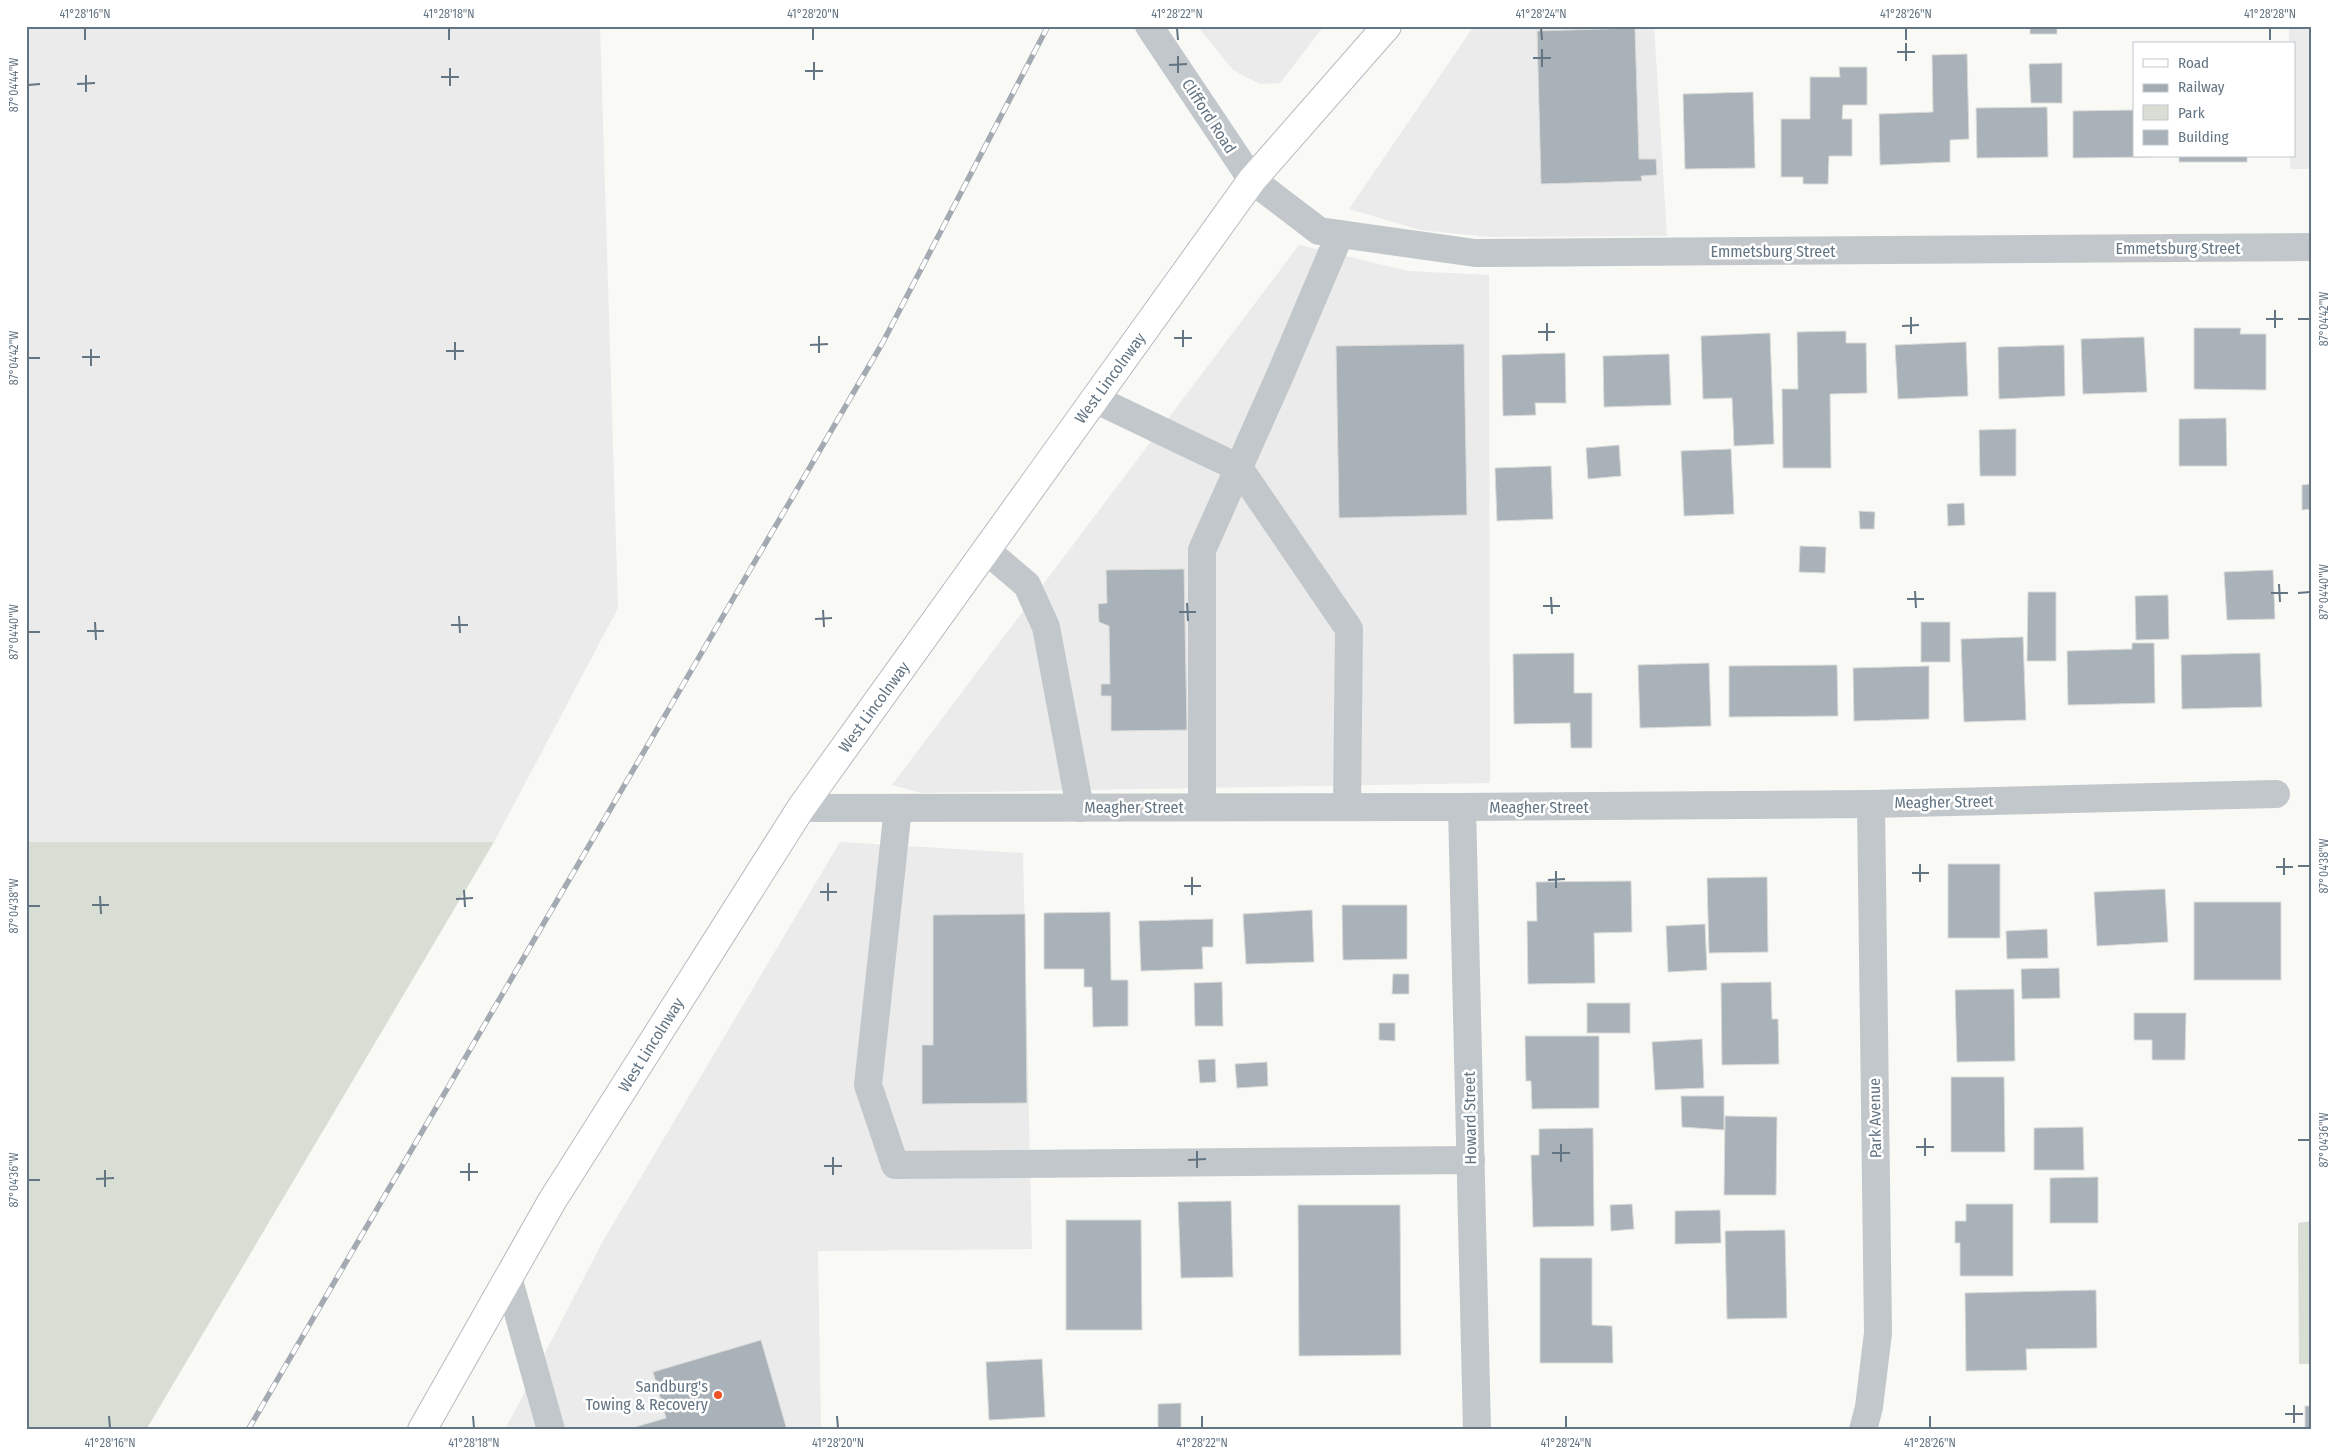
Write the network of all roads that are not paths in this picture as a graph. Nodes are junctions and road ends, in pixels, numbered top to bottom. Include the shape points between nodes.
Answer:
1 (1149, 26) edge
2 (1387, 26) edge
3 (1252, 180) junction
4 (1340, 234) junction
5 (2312, 247) edge
6 (1095, 399) junction
7 (1239, 468) junction
8 (986, 550) junction
9 (2276, 794) dead end
10 (1871, 804) junction
11 (1202, 807) junction
12 (1347, 807) junction
13 (1462, 807) junction
14 (801, 808) junction
15 (898, 808) junction
16 (1080, 808) junction
17 (1470, 1160) junction
18 (508, 1277) junction
19 (422, 1430) edge
20 (551, 1430) edge
21 (1477, 1430) edge
22 (1863, 1430) edge

1 - 3 street, Clifford Road
2 - 3 main road, West Lincolnway
3 - 4 street, Emmetsburg Street via 1319,231
3 - 6 main road, West Lincolnway
4 - 5 street, Emmetsburg Street via 1475,253
4 - 7 street
6 - 7 street
6 - 8 main road, West Lincolnway
7 - 11 street via 1202,550
7 - 12 street via 1348,629
8 - 14 main road, West Lincolnway
8 - 16 street via 1027,585 1046,627
9 - 10 street, Meagher Street
10 - 13 street, Meagher Street
10 - 22 street, Park Avenue via 1878,1333
11 - 12 street, Meagher Street
11 - 16 street, Meagher Street
12 - 13 street, Meagher Street
13 - 17 street, Howard Street
14 - 15 street, Meagher Street
14 - 18 main road, West Lincolnway via 552,1201
15 - 16 street, Meagher Street
15 - 17 street via 868,1085 895,1165
17 - 21 street, Howard Street
18 - 19 main road, West Lincolnway
18 - 20 street

